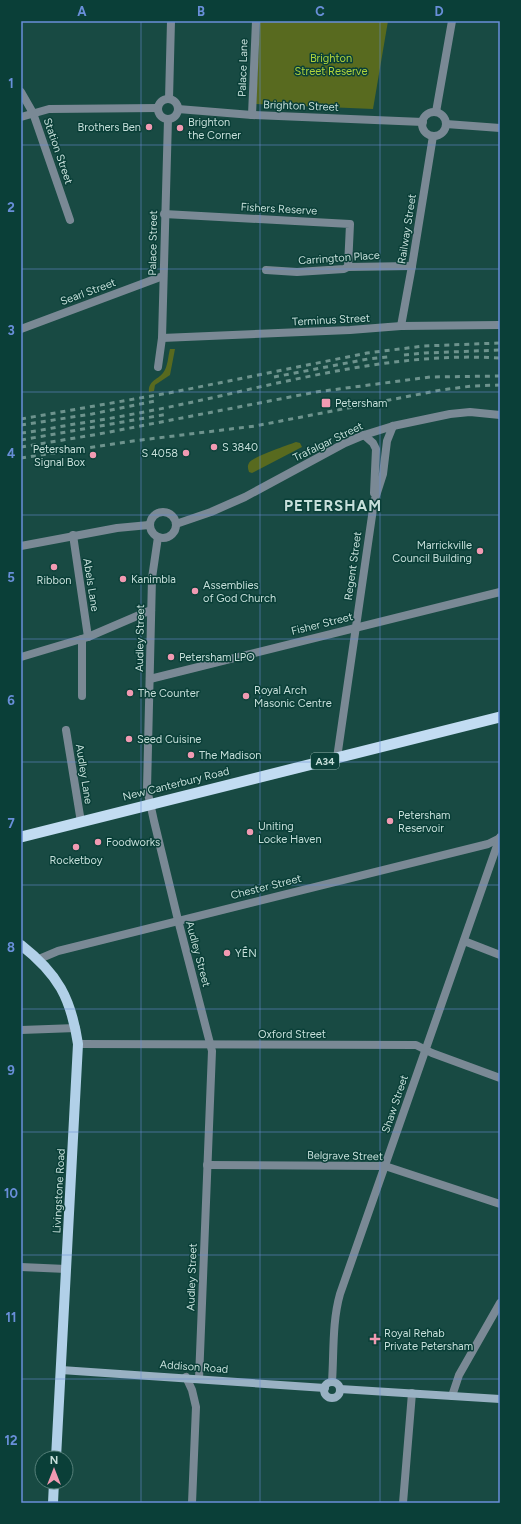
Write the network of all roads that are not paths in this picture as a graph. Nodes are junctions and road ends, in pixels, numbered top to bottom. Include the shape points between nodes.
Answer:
1 (171, 21) edge
2 (256, 21) edge
3 (452, 21) edge
4 (21, 92) edge
5 (169, 99) junction
6 (158, 108) junction
7 (178, 109) junction
8 (436, 112) junction
9 (33, 113) junction
10 (252, 115) junction
11 (21, 118) edge
12 (168, 119) junction
13 (423, 122) junction
14 (446, 124) junction
15 (500, 128) edge
16 (433, 136) junction
17 (164, 214) junction
18 (70, 220) dead end
19 (412, 266) junction
20 (348, 267) junction
21 (266, 270) dead end
22 (163, 276) junction
23 (500, 325) edge
24 (401, 326) junction
25 (21, 329) edge
26 (162, 338) junction
27 (158, 367) dead end
28 (500, 415) edge
29 (393, 426) junction
30 (364, 435) junction
31 (374, 502) junction
32 (176, 524) junction
33 (149, 525) junction
34 (73, 535) junction
35 (158, 537) junction
36 (21, 546) edge
37 (500, 592) edge
38 (151, 610) junction
39 (355, 627) junction
40 (85, 638) junction
41 (21, 657) edge
42 (150, 679) junction
43 (82, 696) dead end
44 (500, 717) edge
45 (66, 730) dead end
46 (337, 758) junction
47 (150, 804) junction
48 (81, 822) junction
49 (21, 837) edge
50 (500, 838) edge
51 (178, 920) junction
52 (464, 941) junction
53 (21, 945) edge
54 (500, 955) edge
55 (39, 959) junction
56 (76, 1028) junction
57 (21, 1030) edge
58 (78, 1044) junction
59 (210, 1045) junction
60 (426, 1049) junction
61 (500, 1078) edge
62 (207, 1165) junction
63 (385, 1166) junction
64 (500, 1204) edge
65 (21, 1267) edge
66 (66, 1269) junction
67 (500, 1303) edge
68 (61, 1370) junction
69 (186, 1378) junction
70 (199, 1378) junction
71 (332, 1382) junction
72 (325, 1388) junction
73 (340, 1389) junction
74 (412, 1393) junction
75 (452, 1396) junction
76 (500, 1399) edge
77 (56, 1450) edge
78 (54, 1490) edge
79 (53, 1503) edge
80 (192, 1503) edge
81 (403, 1503) edge

1 - 5 street
2 - 10 street, Palace Lane
3 - 8 street
4 - 9 street, Station Street
5 - 6 street via 163,101
5 - 7 street via 174,101
6 - 9 street via 49,109
6 - 12 street via 160,114
7 - 10 street, Brighton Street
7 - 12 street via 174,117
8 - 13 street via 429,114
8 - 14 street via 444,118
9 - 11 street
9 - 18 street, Station Street
10 - 13 street, Brighton Street
12 - 17 street, Palace Street
13 - 16 street via 426,132
14 - 15 street
14 - 16 street via 442,133
16 - 19 street, Railway Street
17 - 20 street, Fishers Reserve via 350,224
17 - 22 street, Palace Street
19 - 20 street, Carrington Place
19 - 24 street, Railway Street
20 - 21 street, Carrington Place via 297,272
22 - 25 street, Searl Street
22 - 26 street, Palace Street
23 - 24 street, Terminus Street
24 - 26 street, Terminus Street
26 - 27 street, Palace Street
28 - 29 street, Trafalgar Street via 460,412
29 - 30 street, Trafalgar Street
29 - 31 street, Regent Street via 387,441 383,474
30 - 31 street via 376,449
30 - 32 street, Trafalgar Street via 244,498
31 - 39 street, Regent Street
32 - 33 street via 173,516 162,511 154,514
32 - 35 street via 169,536
33 - 34 street
33 - 35 street
34 - 36 street
34 - 40 street, Abels Lane
35 - 38 street, Audley Street via 152,578
37 - 39 street, Fisher Street
38 - 40 street
38 - 42 street, Audley Street
39 - 42 street, Fisher Street
39 - 46 street, Regent Street
40 - 41 street
40 - 43 street, Abels Lane
42 - 47 street, Audley Street via 147,789
44 - 46 highway, New Canterbury Road / A34
45 - 48 street, Audley Lane
46 - 47 highway, New Canterbury Road / A34
47 - 48 highway, New Canterbury Road / A34
47 - 51 street, Audley Street
48 - 49 highway, New Canterbury Road / A34
50 - 51 street, Chester Street via 488,844
50 - 52 street, Shaw Street
51 - 55 street, Chester Street via 58,951
51 - 59 street, Audley Street
52 - 54 street
52 - 60 street, Shaw Street
53 - 55 main road, Livingstone Road
55 - 56 main road, Livingstone Road via 56,980 69,1003
56 - 57 street
56 - 58 main road, Livingstone Road
58 - 59 street, Oxford Street
58 - 66 main road, Livingstone Road
59 - 60 street, Oxford Street via 416,1045
59 - 62 street, Audley Street via 212,1066
60 - 61 street, Oxford Street
60 - 63 street, Shaw Street
62 - 63 street, Belgrave Street
62 - 70 street, Audley Street
63 - 64 street, Belgrave Street
63 - 71 street, Shaw Street via 337,1305
65 - 66 street
66 - 68 main road, Livingstone Road
67 - 75 street via 459,1374
68 - 69 main road, Addison Road
68 - 77 main road, Livingstone Road
69 - 70 main road, Addison Road
69 - 80 street via 196,1407
70 - 72 main road, Addison Road
71 - 72 main road
71 - 73 main road via 337,1383
72 - 73 main road via 327,1395 332,1397 339,1394
73 - 74 main road
74 - 75 main road
74 - 81 street
75 - 76 main road
78 - 79 main road

